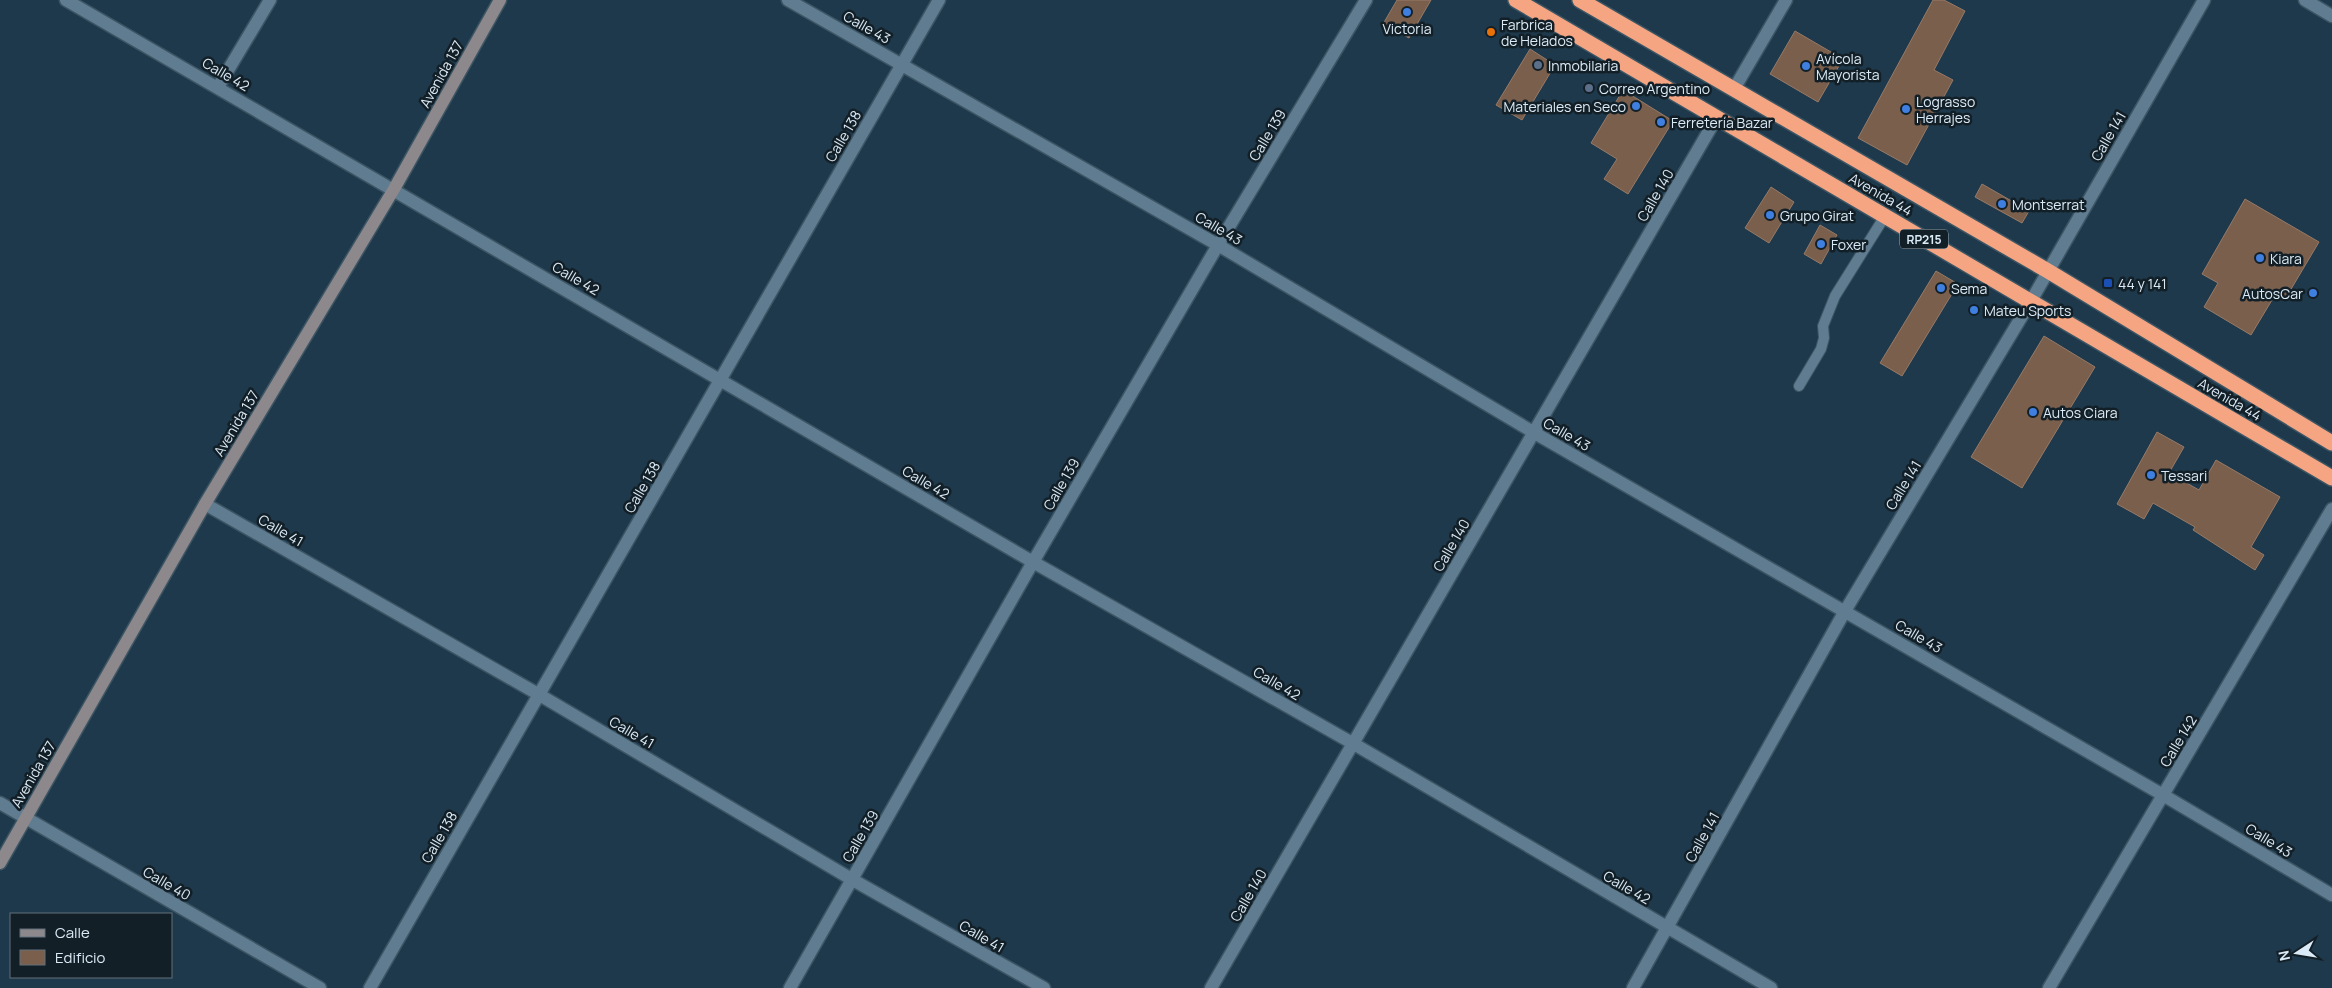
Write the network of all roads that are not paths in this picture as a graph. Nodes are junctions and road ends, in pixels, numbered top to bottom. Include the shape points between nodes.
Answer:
1 (66, 0) edge
2 (270, 0) edge
3 (500, 0) edge
4 (788, 0) edge
5 (939, 0) edge
6 (1366, 0) edge
7 (1516, 0) edge
8 (1580, 0) edge
9 (1786, 0) edge
10 (2204, 0) edge
11 (2305, 0) edge
12 (2332, 16) edge
13 (901, 64) junction
14 (218, 87) junction
15 (1734, 89) junction
16 (1718, 117) junction
17 (394, 189) junction
18 (1885, 216) junction
19 (1218, 244) junction
20 (2048, 272) junction
21 (2031, 301) junction
22 (721, 380) junction
23 (1799, 386) dead end
24 (1534, 432) junction
25 (2332, 443) edge
26 (2332, 478) edge
27 (205, 504) junction
28 (2332, 509) edge
29 (1033, 562) junction
30 (1845, 612) junction
31 (538, 694) junction
32 (1354, 744) junction
33 (2163, 795) junction
34 (0, 803) edge
35 (25, 818) junction
36 (0, 863) edge
37 (853, 880) junction
38 (2332, 895) edge
39 (1668, 928) junction
40 (320, 988) edge
41 (370, 988) edge
42 (790, 988) edge
43 (1044, 988) edge
44 (1211, 988) edge
45 (1633, 988) edge
46 (1771, 988) edge
47 (2049, 988) edge

1 - 14 street, Calle 42
2 - 14 street
3 - 17 street, Avenida 137
4 - 13 street, Calle 43
5 - 13 street, Calle 138
6 - 19 street, Calle 139
7 - 16 highway, Avenida 44 / RP215
8 - 15 highway, Avenida 44 / RP215
9 - 15 street
10 - 20 street, Calle 141
11 - 12 street
13 - 19 street, Calle 43
13 - 22 street, Calle 138
14 - 17 street, Calle 42
15 - 20 highway, Avenida 44 / RP215
16 - 18 highway, Avenida 44 / RP215
16 - 24 street, Calle 140
17 - 22 street, Calle 42
17 - 27 street, Avenida 137
18 - 21 highway, Avenida 44 / RP215
18 - 23 lane via 1835,296 1823,326 1821,349
19 - 24 street, Calle 43
19 - 29 street, Calle 139
20 - 21 street, Calle 141
20 - 25 highway, Avenida 44 / RP215
21 - 26 highway, Avenida 44 / RP215
21 - 30 street, Calle 141
22 - 29 street, Calle 42
22 - 31 street, Calle 138
24 - 30 street, Calle 43
24 - 32 street, Calle 140
27 - 31 street, Calle 41
27 - 35 street, Avenida 137
28 - 33 street, Calle 142
29 - 32 street, Calle 42
29 - 37 street, Calle 139
30 - 33 street, Calle 43
30 - 39 street, Calle 141
31 - 37 street, Calle 41
31 - 41 street, Calle 138
32 - 39 street, Calle 42
32 - 44 street, Calle 140
33 - 38 street, Calle 43
33 - 47 street, Calle 142
34 - 35 street, Calle 40
35 - 36 street, Avenida 137
35 - 40 street, Calle 40
37 - 42 street, Calle 139
37 - 43 street, Calle 41
39 - 45 street, Calle 141
39 - 46 street, Calle 42

